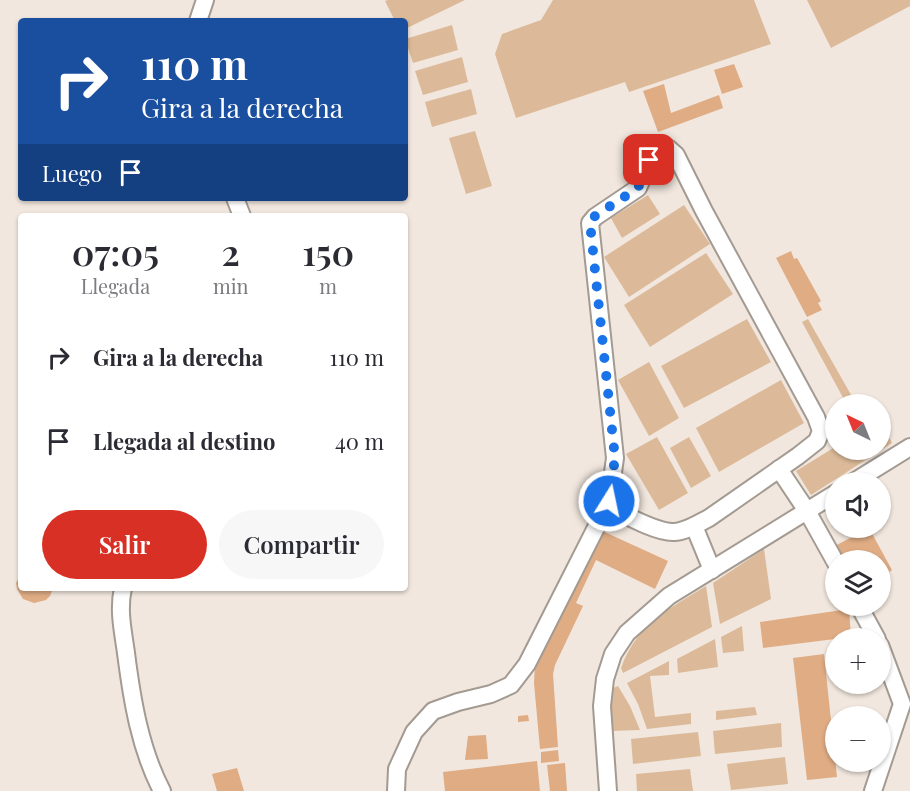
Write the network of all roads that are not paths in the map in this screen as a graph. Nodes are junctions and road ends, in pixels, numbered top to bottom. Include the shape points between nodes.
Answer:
1 (205, 0) edge
2 (199, 18) edge
3 (910, 447) edge
4 (779, 469) junction
5 (870, 472) edge
6 (825, 500) edge
7 (607, 506) junction
8 (807, 511) junction
9 (694, 526) junction
10 (829, 550) edge
11 (712, 570) junction
12 (123, 591) edge
13 (891, 670) edge
14 (906, 704) edge
15 (162, 791) edge
16 (396, 791) edge
17 (608, 791) edge
18 (873, 791) edge

1 - 2 lane
3 - 5 lane
4 - 7 lane via 817,441 821,431 816,417 676,155 668,148 655,150 638,188 590,223 615,458
4 - 8 lane
4 - 9 lane
6 - 8 lane
7 - 9 lane via 652,527 674,532
7 - 16 lane via 527,664 511,685 433,711 414,732 397,769
8 - 10 lane
8 - 11 lane
9 - 11 lane
11 - 17 lane via 669,596 627,633 613,654 604,679 602,706
12 - 15 lane via 120,611 131,689 151,770
13 - 14 lane
14 - 18 lane

